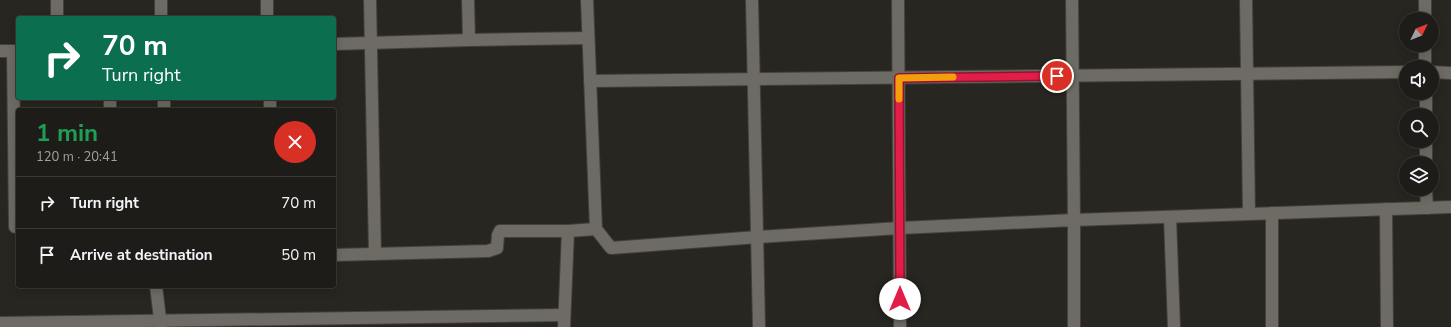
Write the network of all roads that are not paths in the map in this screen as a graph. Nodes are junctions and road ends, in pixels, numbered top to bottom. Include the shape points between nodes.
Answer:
1 (57, 0) edge
2 (161, 0) edge
3 (267, 0) edge
4 (370, 0) edge
5 (468, 0) edge
6 (587, 0) edge
7 (752, 0) edge
8 (898, 0) edge
9 (1072, 0) edge
10 (1246, 0) edge
11 (1425, 0) edge
12 (1425, 12) edge
13 (57, 16) edge
14 (162, 16) edge
15 (268, 16) edge
16 (588, 38) junction
17 (469, 40) junction
18 (371, 43) junction
19 (336, 44) edge
20 (0, 51) edge
21 (15, 51) edge
22 (1399, 72) edge
23 (1439, 72) edge
24 (1451, 73) edge
25 (1248, 74) junction
26 (1072, 76) junction
27 (899, 78) junction
28 (753, 79) junction
29 (590, 81) junction
30 (1426, 196) edge
31 (1451, 206) edge
32 (1426, 208) junction
33 (1386, 209) junction
34 (1272, 213) junction
35 (1249, 214) junction
36 (1170, 217) junction
37 (1074, 220) junction
38 (15, 227) dead end
39 (900, 228) junction
40 (596, 229) junction
41 (568, 231) junction
42 (758, 237) junction
43 (375, 254) junction
44 (336, 255) edge
45 (156, 288) edge
46 (564, 321) edge
47 (0, 323) edge
48 (161, 324) edge
49 (759, 327) edge
50 (900, 327) edge
51 (1074, 327) edge
52 (1174, 327) edge
53 (1272, 327) edge
54 (1387, 327) edge

1 - 13 street
2 - 14 street
3 - 15 street
4 - 18 street
5 - 17 street
6 - 16 street
7 - 28 street
8 - 27 street
9 - 26 street
10 - 25 street
11 - 12 street
16 - 17 street
16 - 29 street
17 - 18 street
18 - 19 street
18 - 43 street
20 - 21 street
21 - 38 street
22 - 25 street
23 - 24 street
25 - 26 street
25 - 35 street
26 - 27 street
26 - 37 street
27 - 28 street
27 - 39 street
28 - 29 street
28 - 42 street
29 - 40 street
30 - 32 street
31 - 32 street
32 - 33 street
33 - 34 street
33 - 54 street
34 - 35 street
34 - 53 street
35 - 36 street
36 - 37 street
36 - 52 street
37 - 39 street
37 - 51 street
39 - 42 street
39 - 50 street
40 - 41 street
40 - 42 street via 611,248
41 - 43 street via 500,230 497,248 488,251
41 - 46 street
42 - 49 street
43 - 44 street
45 - 48 street
46 - 48 street
47 - 48 street

